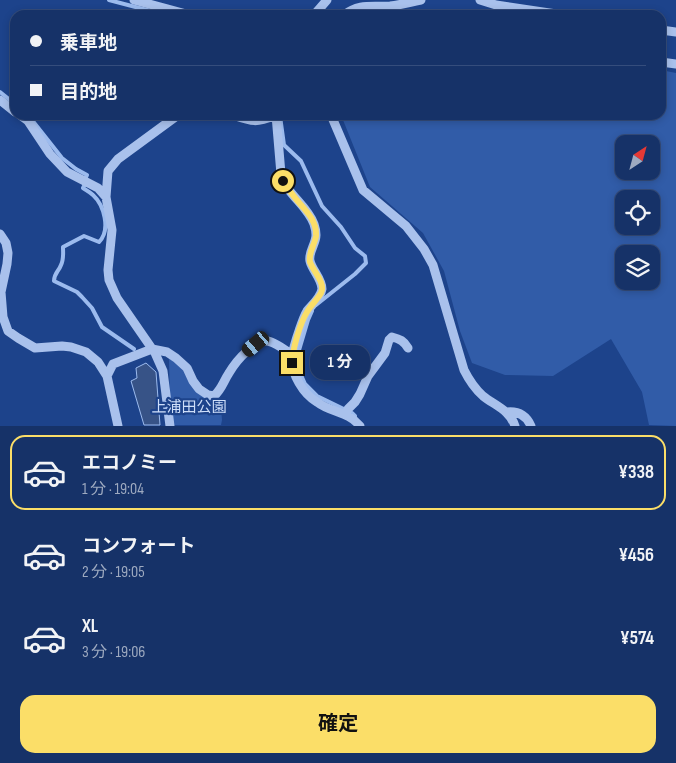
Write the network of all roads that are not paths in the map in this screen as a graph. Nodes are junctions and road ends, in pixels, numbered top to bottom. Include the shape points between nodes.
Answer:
1 (134, 0) edge
2 (327, 0) edge
3 (421, 0) edge
4 (480, 0) edge
5 (171, 10) edge
6 (318, 10) edge
7 (351, 10) edge
8 (530, 10) edge
9 (0, 100) edge
10 (10, 108) edge
11 (27, 120) edge
12 (171, 120) edge
13 (247, 120) edge
14 (263, 120) edge
15 (276, 120) edge
16 (333, 120) edge
17 (106, 197) junction
18 (0, 234) edge
19 (408, 348) dead end
20 (152, 350) junction
21 (292, 354) junction
22 (107, 376) junction
23 (347, 412) junction
24 (507, 412) junction
25 (118, 426) edge
26 (170, 426) edge
27 (360, 426) edge
28 (515, 426) edge
29 (531, 426) edge

1 - 5 street
2 - 6 street
3 - 7 street
4 - 8 street
9 - 10 street
11 - 17 street via 50,154 68,172 98,188
12 - 17 street via 118,159 108,172
13 - 14 street
15 - 21 street via 281,174 315,227 310,262 322,287 306,313
16 - 24 street via 363,190 406,226 433,266 471,384
17 - 20 street via 112,230 109,280 117,298
18 - 22 street via 8,253 1,292 8,331 35,348 62,346 86,352
19 - 23 street via 405,342 392,337
20 - 21 street via 167,352 176,358 187,368 199,389 214,396 235,364 256,344 270,342
20 - 22 street via 113,364
20 - 26 street via 163,371
21 - 23 street via 294,372 308,394 317,403
22 - 25 street
23 - 27 street
24 - 28 street
24 - 29 street via 524,415

